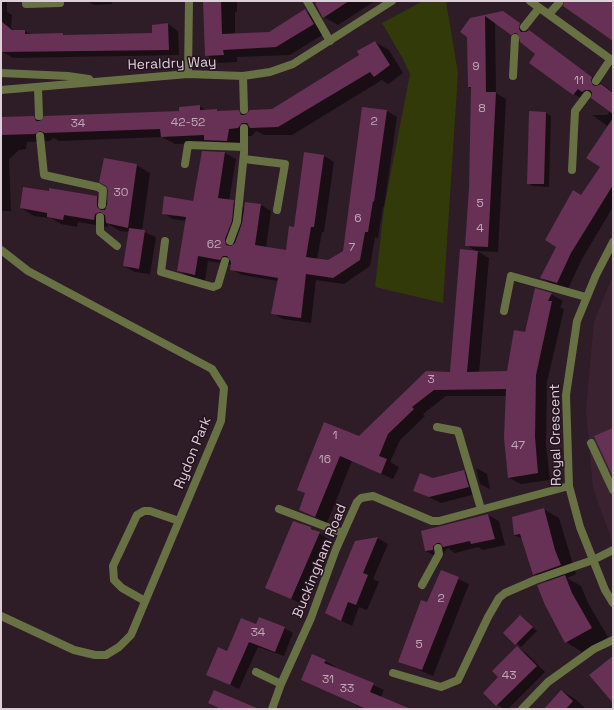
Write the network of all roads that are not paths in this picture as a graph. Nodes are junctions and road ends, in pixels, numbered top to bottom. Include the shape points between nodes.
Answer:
1 (26, 1) edge
2 (60, 1) edge
3 (189, 1) edge
4 (308, 1) edge
5 (392, 1) edge
6 (530, 1) edge
7 (558, 3) dead end
8 (539, 8) junction
9 (548, 14) junction
10 (524, 27) dead end
11 (515, 38) dead end
12 (330, 41) junction
13 (612, 61) edge
14 (1, 73) edge
15 (188, 74) junction
16 (243, 76) junction
17 (513, 76) dead end
18 (102, 81) junction
19 (596, 81) dead end
20 (38, 88) junction
21 (1, 90) edge
22 (587, 95) dead end
23 (244, 110) dead end
24 (39, 116) dead end
25 (244, 128) dead end
26 (40, 136) dead end
27 (244, 148) junction
28 (244, 159) junction
29 (185, 164) dead end
30 (572, 170) dead end
31 (102, 205) dead end
32 (277, 210) dead end
33 (100, 217) dead end
34 (165, 241) dead end
35 (230, 241) dead end
36 (613, 242) edge
37 (117, 246) dead end
38 (1, 250) edge
39 (225, 260) dead end
40 (586, 297) junction
41 (504, 311) dead end
42 (437, 427) dead end
43 (591, 443) dead end
44 (569, 486) junction
45 (613, 490) edge
46 (279, 509) dead end
47 (481, 509) junction
48 (179, 521) junction
49 (343, 533) junction
50 (438, 548) dead end
51 (613, 550) edge
52 (593, 560) junction
53 (422, 585) dead end
54 (145, 601) junction
55 (613, 604) edge
56 (1, 616) edge
57 (613, 640) edge
58 (256, 672) dead end
59 (393, 673) dead end
60 (281, 684) junction
61 (272, 709) edge
62 (522, 709) edge

1 - 2 street via 26,4
3 - 15 street
4 - 12 street
5 - 12 street, Heraldry Way
6 - 8 street
7 - 9 street
8 - 9 street
8 - 10 street
9 - 13 street
11 - 17 street
12 - 16 street, Heraldry Way via 281,70
13 - 19 street
14 - 18 street, Heraldry Way via 68,76
15 - 16 street, Heraldry Way
15 - 18 street, Heraldry Way
16 - 23 street
18 - 20 street, Heraldry Way
20 - 21 street, Heraldry Way
20 - 24 street
22 - 30 street via 575,111
25 - 27 street
26 - 31 street via 44,175 98,187 103,190
27 - 28 street
27 - 29 street via 188,145
28 - 32 street via 285,164
28 - 35 street via 237,222
33 - 37 street via 100,232
34 - 39 street via 161,272 213,287 218,285
36 - 40 street, Royal Crescent
38 - 48 street, Rydon Park via 28,271 212,369 216,375 224,388 221,421
40 - 41 street via 511,276
40 - 44 street, Royal Crescent via 577,321 566,395
42 - 47 street via 458,431
43 - 45 street
44 - 47 street, Buckingham Road
44 - 52 street, Royal Crescent via 580,527
46 - 49 street
47 - 49 street, Buckingham Road via 433,524 373,496 366,496 357,502
48 - 54 street, Rydon Park
48 - 54 street via 144,511 137,515 113,566 114,580 122,588
49 - 60 street, Buckingham Road via 311,618
50 - 53 street via 439,554
51 - 52 street
52 - 55 street, Royal Crescent
52 - 59 street via 535,580 499,598 458,680 440,687
54 - 56 street, Rydon Park via 131,635 119,648 106,655 74,650
57 - 62 street via 594,649 548,682
58 - 60 street
60 - 61 street, Buckingham Road

